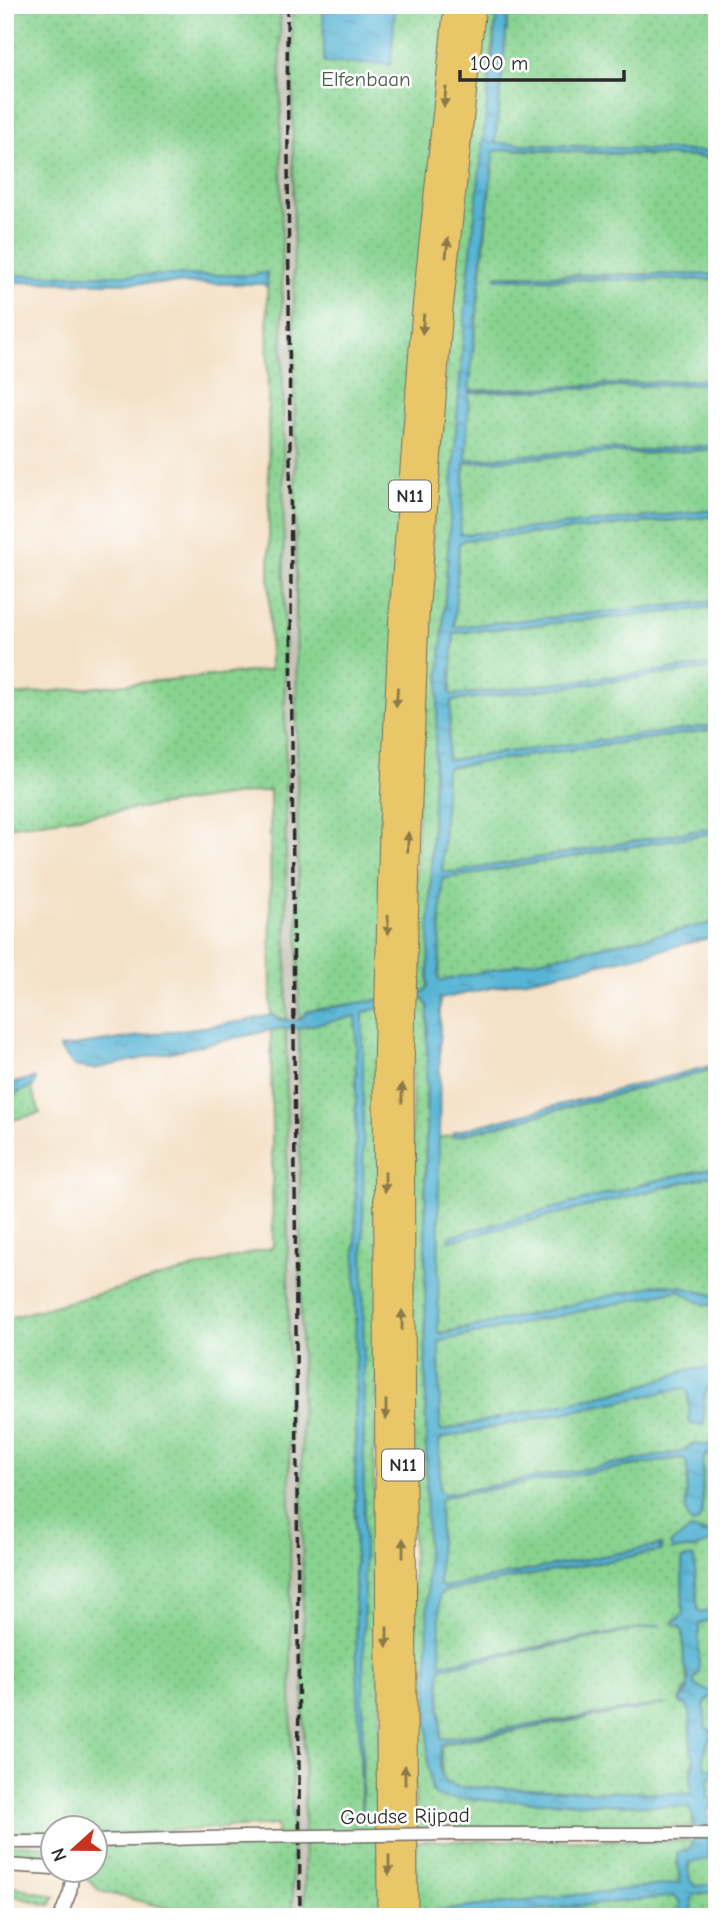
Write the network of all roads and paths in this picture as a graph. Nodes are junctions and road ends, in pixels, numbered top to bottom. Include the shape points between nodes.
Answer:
1 (456, 5) edge
2 (474, 5) edge
3 (395, 986) junction
4 (394, 1014) junction
5 (717, 1834) edge
6 (108, 1841) edge
7 (5, 1842) edge
8 (38, 1842) edge
9 (5, 1865) edge
10 (38, 1867) edge
11 (71, 1884) edge
12 (60, 1917) edge
13 (389, 1917) edge
14 (407, 1917) edge

1 -> 3 highway, N11 via 424,309 402,601 391,827
3 -> 2 highway, N11 via 440,309
3 - 4 highway, N11
4 -> 13 highway, N11 via 386,1427
14 -> 4 highway, N11
5 - 6 street, Goudse Rijpad, bridge
7 - 8 street
9 - 10 street
11 - 12 street

